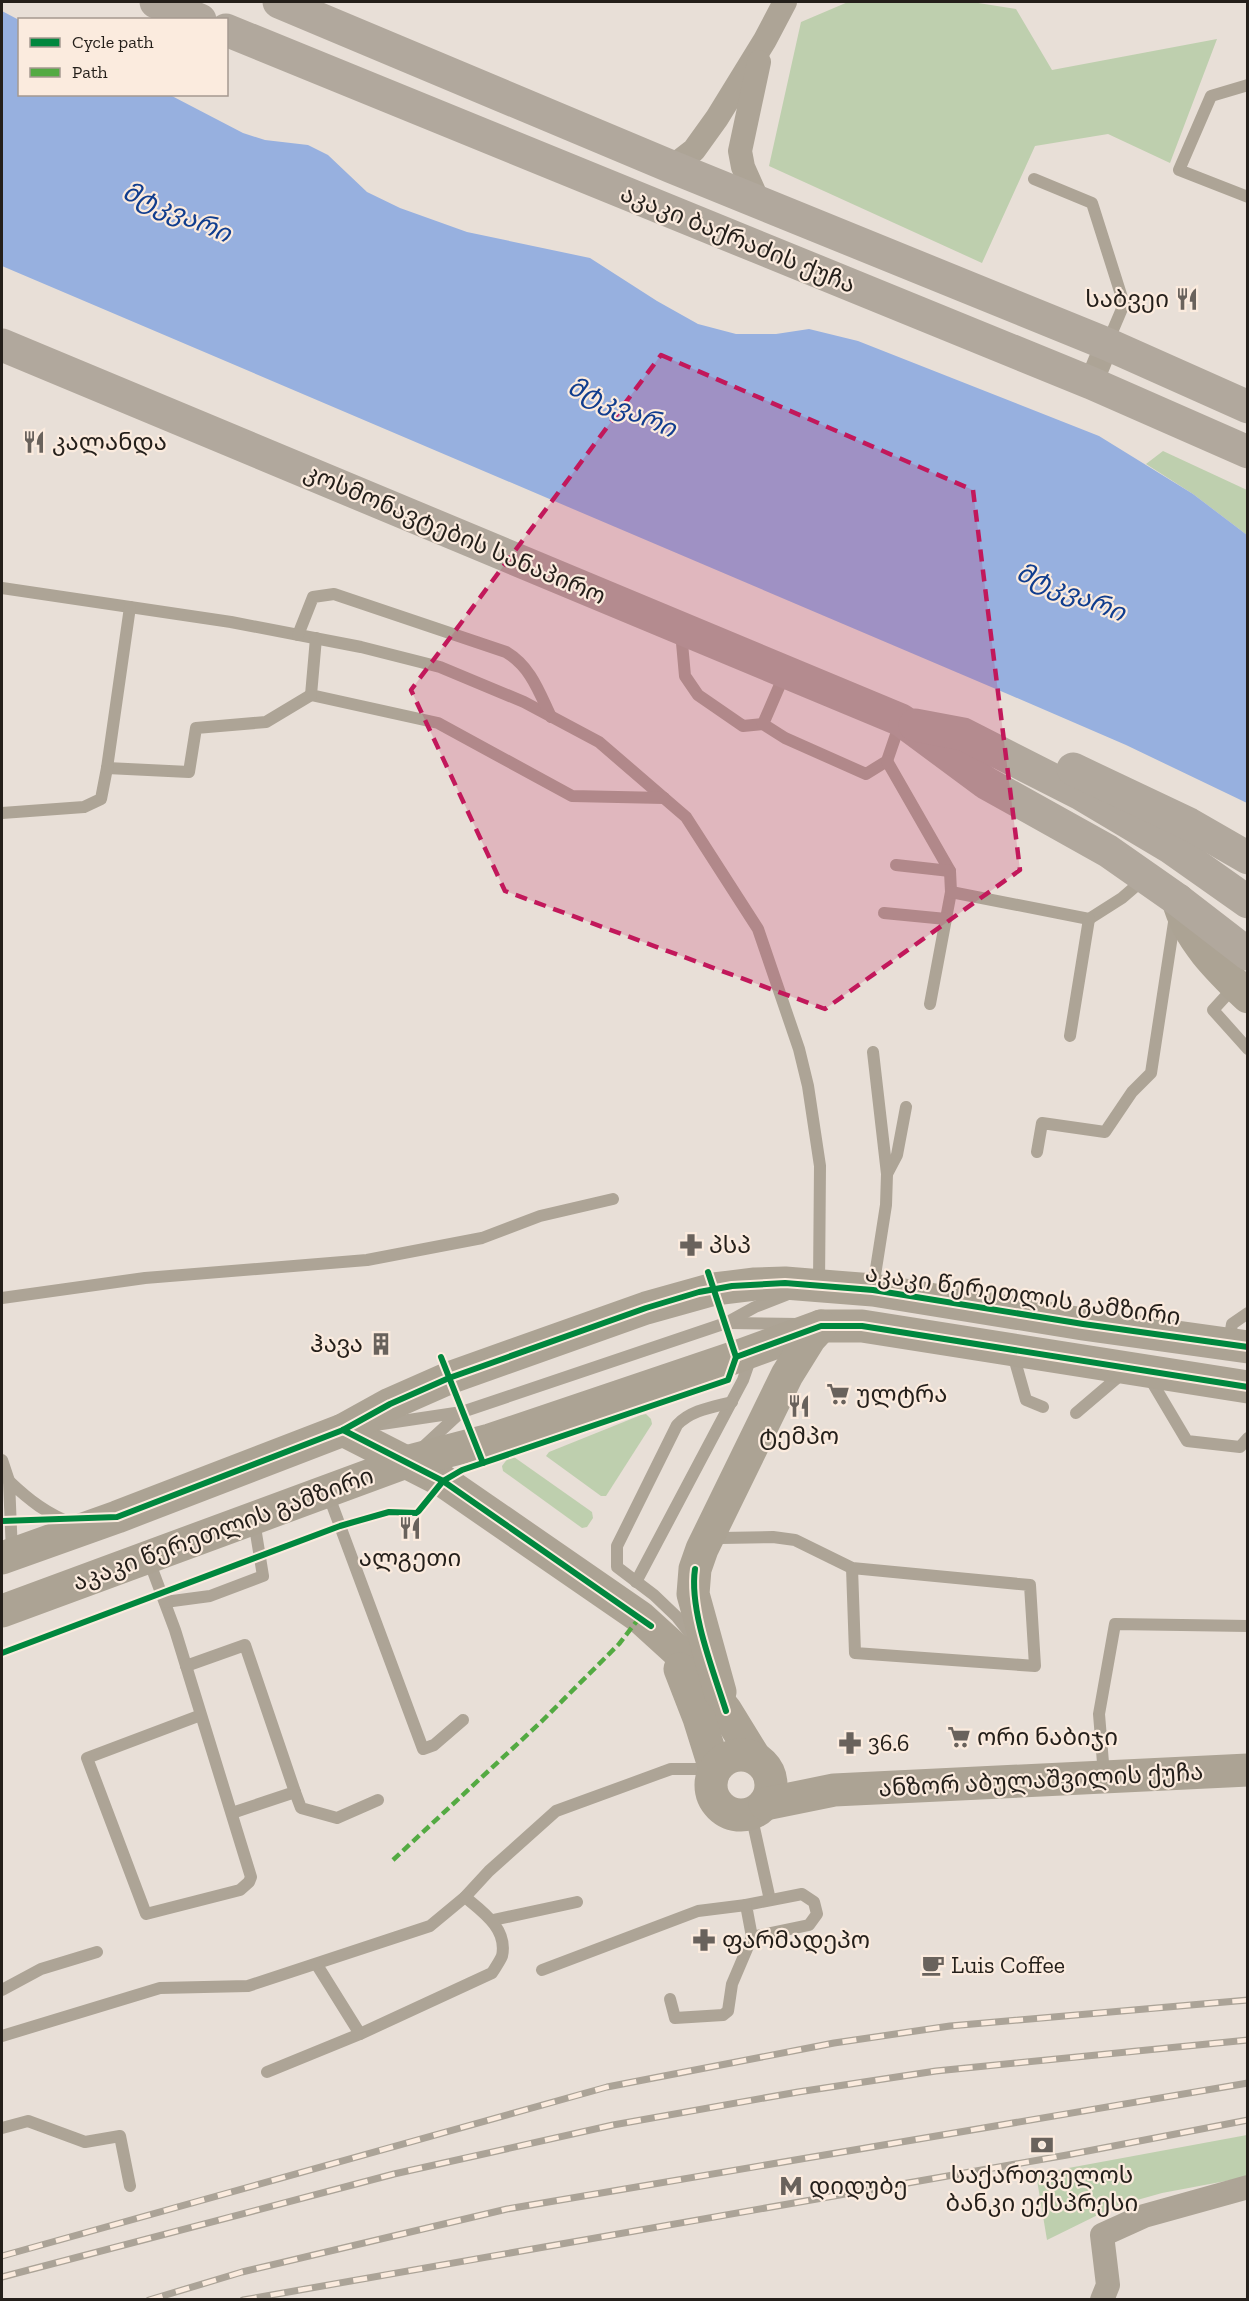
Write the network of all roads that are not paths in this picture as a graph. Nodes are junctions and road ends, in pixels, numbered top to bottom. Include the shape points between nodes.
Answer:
1 (156, 2) edge
2 (279, 2) edge
3 (785, 2) edge
4 (195, 18) edge
5 (228, 31) edge
6 (765, 40) junction
7 (1248, 85) edge
8 (672, 168) junction
9 (1034, 179) dead end
10 (1248, 197) edge
11 (759, 203) junction
12 (1107, 344) junction
13 (2, 345) edge
14 (1091, 383) junction
15 (1248, 406) edge
16 (1248, 452) edge
17 (2, 588) edge
18 (130, 607) junction
19 (680, 628) junction
20 (298, 635) junction
21 (316, 639) junction
22 (785, 672) junction
23 (311, 694) junction
24 (551, 717) junction
25 (905, 722) junction
26 (764, 723) junction
27 (963, 734) junction
28 (887, 761) junction
29 (107, 768) junction
30 (664, 798) junction
31 (2, 813) edge
32 (1243, 855) edge
33 (896, 865) dead end
34 (1195, 865) junction
35 (950, 871) junction
36 (1146, 877) junction
37 (951, 892) junction
38 (1178, 900) junction
39 (1248, 902) edge
40 (884, 913) dead end
41 (946, 919) junction
42 (1089, 919) junction
43 (1248, 954) edge
44 (1242, 991) edge
45 (930, 1005) dead end
46 (1070, 1036) dead end
47 (1248, 1048) edge
48 (873, 1052) dead end
49 (906, 1107) dead end
50 (1037, 1152) dead end
51 (887, 1174) junction
52 (613, 1199) dead end
53 (819, 1286) junction
54 (873, 1290) junction
55 (2, 1298) edge
56 (1248, 1313) edge
57 (726, 1323) junction
58 (821, 1326) junction
59 (1236, 1338) edge
60 (753, 1350) junction
61 (1012, 1350) junction
62 (1137, 1370) junction
63 (1248, 1387) edge
64 (732, 1402) junction
65 (1043, 1407) dead end
66 (462, 1412) junction
67 (1076, 1413) dead end
68 (344, 1430) junction
69 (1248, 1438) edge
70 (2, 1460) edge
71 (406, 1462) junction
72 (9, 1481) junction
73 (327, 1490) junction
74 (253, 1518) junction
75 (87, 1528) junction
76 (710, 1533) junction
77 (7, 1556) edge
78 (148, 1557) junction
79 (852, 1568) junction
80 (636, 1582) junction
81 (165, 1602) junction
82 (2, 1611) edge
83 (1248, 1626) edge
84 (661, 1635) junction
85 (709, 1657) junction
86 (186, 1666) junction
87 (726, 1711) junction
88 (201, 1715) junction
89 (463, 1720) dead end
90 (761, 1764) junction
91 (715, 1769) junction
92 (1248, 1770) edge
93 (1104, 1776) junction
94 (834, 1790) junction
95 (295, 1792) junction
96 (378, 1800) dead end
97 (758, 1809) junction
98 (232, 1813) junction
99 (465, 1897) junction
100 (770, 1900) junction
101 (577, 1902) dead end
102 (746, 1905) junction
103 (493, 1920) junction
104 (752, 1937) junction
105 (97, 1952) dead end
106 (317, 1965) junction
107 (542, 1970) dead end
108 (2, 1990) edge
109 (670, 1999) dead end
110 (360, 2034) junction
111 (2, 2036) edge
112 (267, 2072) dead end
113 (2, 2128) edge
114 (130, 2186) dead end
115 (1248, 2187) edge
116 (1102, 2300) edge

1 - 4 main road
2 - 8 main road, აკაკი ბაქრაძის ქუჩა
3 - 6 street
5 - 14 main road, აკაკი ბაქრაძის ქუჩა
6 - 8 street via 694,150
6 - 11 street via 740,151
7 - 10 lane via 1211,96 1179,170
8 - 11 main road, აკაკი ბაქრაძის ქუჩა
9 - 12 lane via 1092,203 1124,304
11 - 12 main road, აკაკი ბაქრაძის ქუჩა
12 - 14 street
12 - 15 main road, აკაკი ბაქრაძის ქუჩა
13 - 19 main road, კოსმონავტების სანაპირო
14 - 16 main road, აკაკი ბაქრაძის ქუჩა
17 - 18 lane
18 - 20 lane
18 - 29 lane
19 - 22 main road, კოსმონავტების სანაპირო
19 - 26 lane via 685,675 698,695 744,726
20 - 21 lane
20 - 24 lane via 313,597 334,594 506,652 528,670
21 - 23 lane
21 - 24 lane via 361,646 440,667
22 - 25 main road, კოსმონავტების სანაპირო
22 - 26 lane
23 - 29 lane via 266,722 196,728 189,772
23 - 30 lane via 438,723 572,796
24 - 30 lane via 599,742
25 - 27 main road, კოსმონავტების სანაპირო
25 - 28 lane
25 - 36 main road, კოსმონავტების სანაპირო via 986,783
26 - 28 lane via 785,738 866,774
27 - 32 main road via 1050,759 1159,809
27 - 34 main road, კოსმონავტების სანაპირო via 1081,794
28 - 35 lane
29 - 31 lane via 101,799 84,807
30 - 53 lane via 686,817 758,929 799,1049 820,1166
32 - 34 main road via 1218,856
33 - 35 lane
34 - 38 main road via 1186,876
34 - 39 main road, კოსმონავტების სანაპირო
35 - 37 lane
36 - 38 main road, კოსმონავტების სანაპირო
36 - 42 lane
37 - 41 lane
37 - 42 lane
38 - 43 main road, კოსმონავტების სანაპირო
38 - 44 main road via 1182,918 1194,937
38 - 50 lane via 1151,1073 1132,1092 1105,1132 1042,1123
40 - 41 lane
41 - 45 lane
42 - 46 lane
44 - 47 lane via 1213,1010
48 - 51 lane
49 - 51 lane via 897,1155
51 - 54 lane
52 - 55 lane via 540,1216 482,1238 367,1260 145,1278
53 - 54 main road, აკაკი წერეთლის გამზირი
53 - 57 lane via 755,1307
53 - 68 main road, აკაკი წერეთლის გამზირი via 732,1286 699,1292 449,1378
54 - 59 main road, აკაკი წერეთლის გამზირი via 1083,1324
56 - 59 lane
57 - 58 lane
57 - 66 lane
58 - 60 main road, აკაკი წერეთლის გამზირი
58 - 61 main road, აკაკი წერეთლის გამზირი via 862,1326
58 - 76 main road via 796,1358
60 - 64 lane
60 - 71 main road, აკაკი წერეთლის გამზირი via 490,1440
61 - 62 main road, აკაკი წერეთლის გამზირი
61 - 65 lane via 1026,1400
62 - 63 main road, აკაკი წერეთლის გამზირი
62 - 67 lane
62 - 69 lane via 1188,1441 1240,1447
64 - 80 lane
64 - 80 lane via 684,1418 672,1436 617,1546 617,1567
66 - 68 lane
66 - 71 lane
68 - 71 main road
68 - 75 main road, აკაკი წერეთლის გამზირი
70 - 72 lane
71 - 73 main road, აკაკი წერეთლის გამზირი
71 - 84 main road via 585,1578
72 - 75 lane via 57,1518
72 - 77 lane
73 - 74 main road, აკაკი წერეთლის გამზირი
73 - 89 lane via 423,1749 434,1745
74 - 78 main road, აკაკი წერეთლის გამზირი
74 - 81 lane via 263,1576 210,1596
75 - 77 main road, აკაკი წერეთლის გამზირი
76 - 79 lane via 721,1538 795,1540
76 - 85 main road via 693,1582
78 - 81 lane
78 - 82 main road, აკაკი წერეთლის გამზირი
79 - 79 lane via 855,1653 1035,1666 1030,1585
80 - 85 lane via 678,1617
81 - 86 lane
83 - 93 lane via 1115,1624 1099,1714
84 - 87 main road via 684,1657
84 - 91 main road via 685,1679
85 - 87 main road
86 - 88 lane
86 - 95 lane via 245,1645
87 - 90 main road
88 - 98 lane
88 - 98 lane via 87,1758 146,1914 240,1890 249,1882 251,1873
90 - 91 main road via 744,1755 733,1756
90 - 94 main road, ანზორ აბულაშვილის ქუჩა via 802,1783
90 - 97 main road via 771,1782 770,1793
91 - 97 main road via 712,1794 718,1804 739,1815
91 - 99 lane via 671,1769 556,1811
92 - 93 main road, ანზორ აბულაშვილის ქუჩა
93 - 94 main road, ანზორ აბულაშვილის ქუჩა
94 - 97 main road, ანზორ აბულაშვილის ქუჩა
95 - 96 lane via 301,1808 337,1818
95 - 98 lane
97 - 100 lane
99 - 103 lane
99 - 106 lane via 430,1926
100 - 102 lane
100 - 104 lane via 802,1894 814,1902 818,1914 809,1926
101 - 103 lane
102 - 104 lane
102 - 107 lane via 698,1911
103 - 110 lane via 501,1938 502,1956 492,1973
104 - 109 lane via 723,2016 675,2018
105 - 108 lane via 41,1969
106 - 110 lane
106 - 111 lane via 248,1986 160,1988
110 - 112 lane
113 - 114 lane via 28,2121 85,2142 120,2136
115 - 116 street via 1144,2216 1102,2235 1108,2285

